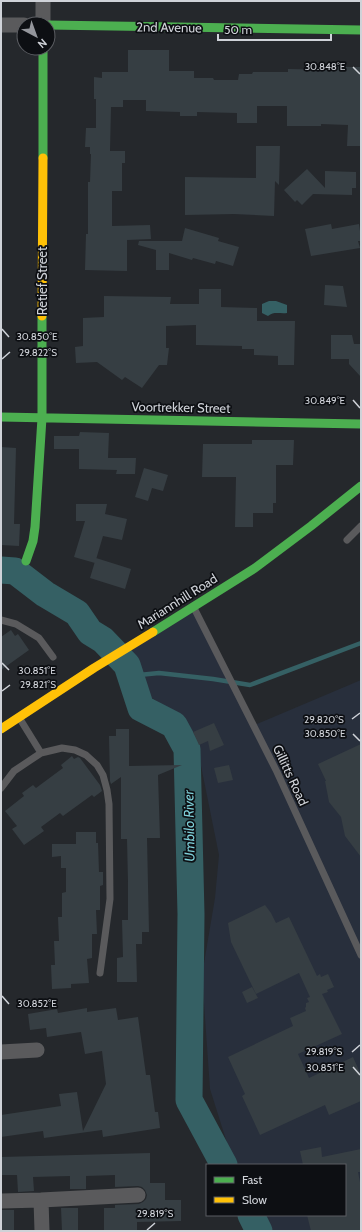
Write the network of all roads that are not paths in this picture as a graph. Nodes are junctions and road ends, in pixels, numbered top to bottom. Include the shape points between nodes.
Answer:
1 (43, 1) edge
2 (43, 16) edge
3 (1, 25) edge
4 (16, 25) edge
5 (56, 25) edge
6 (361, 30) edge
7 (43, 56) edge
8 (1, 417) edge
9 (42, 418) junction
10 (361, 424) edge
11 (361, 486) edge
12 (361, 526) edge
13 (346, 540) dead end
14 (26, 561) dead end
15 (194, 607) junction
16 (1, 620) edge
17 (54, 657) dead end
18 (19, 717) junction
19 (1, 729) edge
20 (42, 753) junction
21 (1, 788) edge
22 (361, 955) edge
23 (100, 973) dead end
24 (37, 1050) dead end
25 (1, 1052) edge
26 (138, 1195) dead end
27 (41, 1200) junction
28 (1, 1201) edge
29 (42, 1231) edge

1 - 2 street
3 - 4 street
5 - 6 street, 2nd Avenue
7 - 9 street, Retief Street
8 - 9 street, Voortrekker Street
9 - 10 street, Voortrekker Street
9 - 14 street, Retief Street via 35,526
11 - 15 street, Mariannhill Road via 355,495 255,568
12 - 13 lane
15 - 18 street, Mariannhill Road via 147,634
15 - 22 lane, Gillitts Road via 277,772
16 - 17 lane via 16,624 39,638
18 - 19 street, Mariannhill Road
18 - 20 lane
20 - 21 lane via 14,771
20 - 23 lane via 62,748 86,755 103,775 107,790 110,899
24 - 25 street
26 - 27 street
27 - 28 street
27 - 29 street

